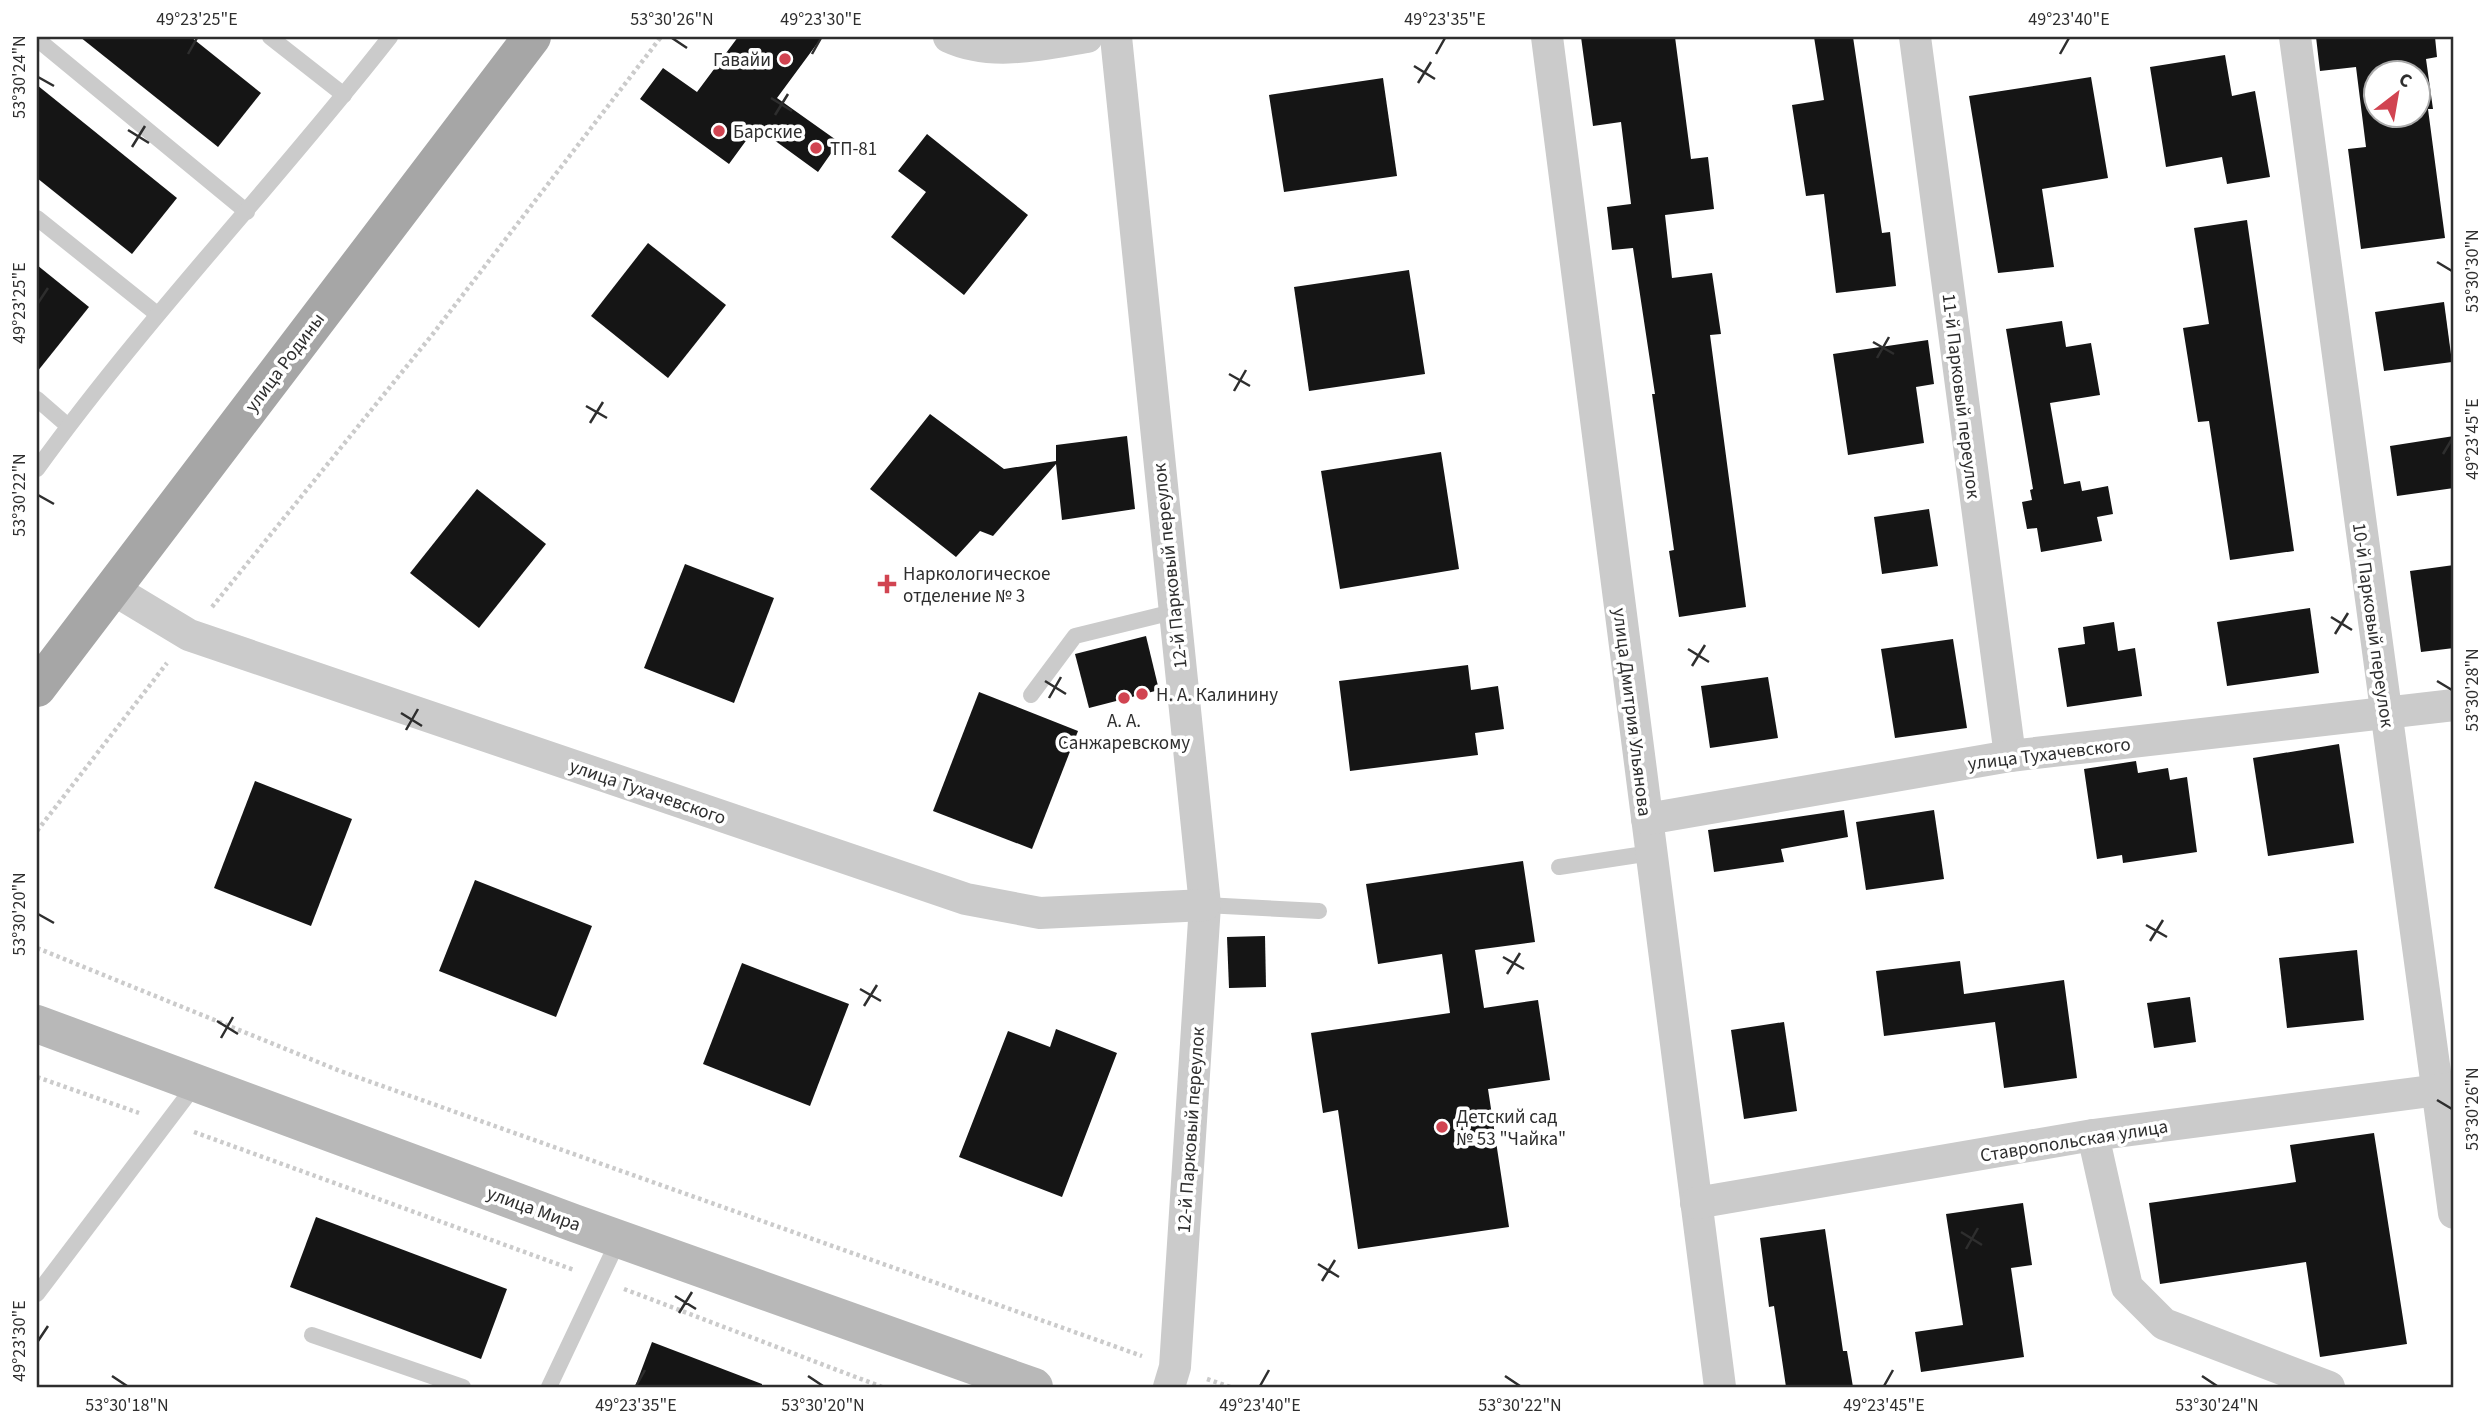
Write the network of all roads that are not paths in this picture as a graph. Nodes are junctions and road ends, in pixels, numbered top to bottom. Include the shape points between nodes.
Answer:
1 (270, 37) edge
2 (390, 37) edge
3 (532, 37) edge
4 (949, 37) edge
5 (1087, 37) edge
6 (1116, 37) edge
7 (1546, 37) edge
8 (1915, 37) edge
9 (2295, 37) edge
10 (37, 39) edge
11 (344, 95) junction
12 (247, 212) junction
13 (37, 218) edge
14 (157, 314) junction
15 (37, 399) edge
16 (68, 426) junction
17 (37, 468) edge
18 (111, 588) junction
19 (1173, 612) junction
20 (37, 688) edge
21 (1031, 695) dead end
22 (2454, 705) edge
23 (2386, 715) junction
24 (2010, 756) junction
25 (1647, 819) junction
26 (1651, 853) junction
27 (1559, 867) dead end
28 (1205, 905) junction
29 (1319, 911) dead end
30 (37, 1024) edge
31 (196, 1083) junction
32 (2446, 1090) edge
33 (2093, 1135) junction
34 (1696, 1203) junction
35 (2454, 1213) edge
36 (619, 1239) junction
37 (37, 1294) edge
38 (312, 1335) dead end
39 (1172, 1377) edge
40 (463, 1387) edge
41 (549, 1387) edge
42 (1034, 1387) edge
43 (1720, 1387) edge
44 (2329, 1387) edge

1 - 11 lane
2 - 11 lane
3 - 18 main road, улица Родины
4 - 5 street via 994,48
6 - 19 street, 12-й Парковый переулок
7 - 25 street, улица Дмитрия Ульянова
8 - 24 street, 11-й Парковый переулок
9 - 23 street, 10-й Парковый переулок
10 - 12 lane
11 - 12 lane
12 - 14 lane
13 - 14 lane
14 - 16 lane
15 - 16 lane
16 - 17 lane
18 - 20 main road, улица Родины
18 - 28 street, улица Тухачевского via 189,635 966,899 1040,913
19 - 21 lane via 1075,636
19 - 28 street, 12-й Парковый переулок
22 - 23 street, улица Тухачевского
23 - 24 street, улица Тухачевского
23 - 32 street, 10-й Парковый переулок
24 - 25 street, улица Тухачевского
25 - 26 street, улица Дмитрия Ульянова
26 - 27 lane
26 - 34 street, улица Дмитрия Ульянова
28 - 29 lane
28 - 39 street, 12-й Парковый переулок
30 - 31 main road, улица Мира
31 - 36 main road, улица Мира
31 - 37 lane
32 - 33 street, Ставропольская улица
32 - 35 street, 10-й Парковый переулок
33 - 34 street, Ставропольская улица
33 - 44 street via 2126,1287 2164,1324
34 - 43 street, улица Дмитрия Ульянова
36 - 41 lane
36 - 42 main road, улица Мира
38 - 40 lane

